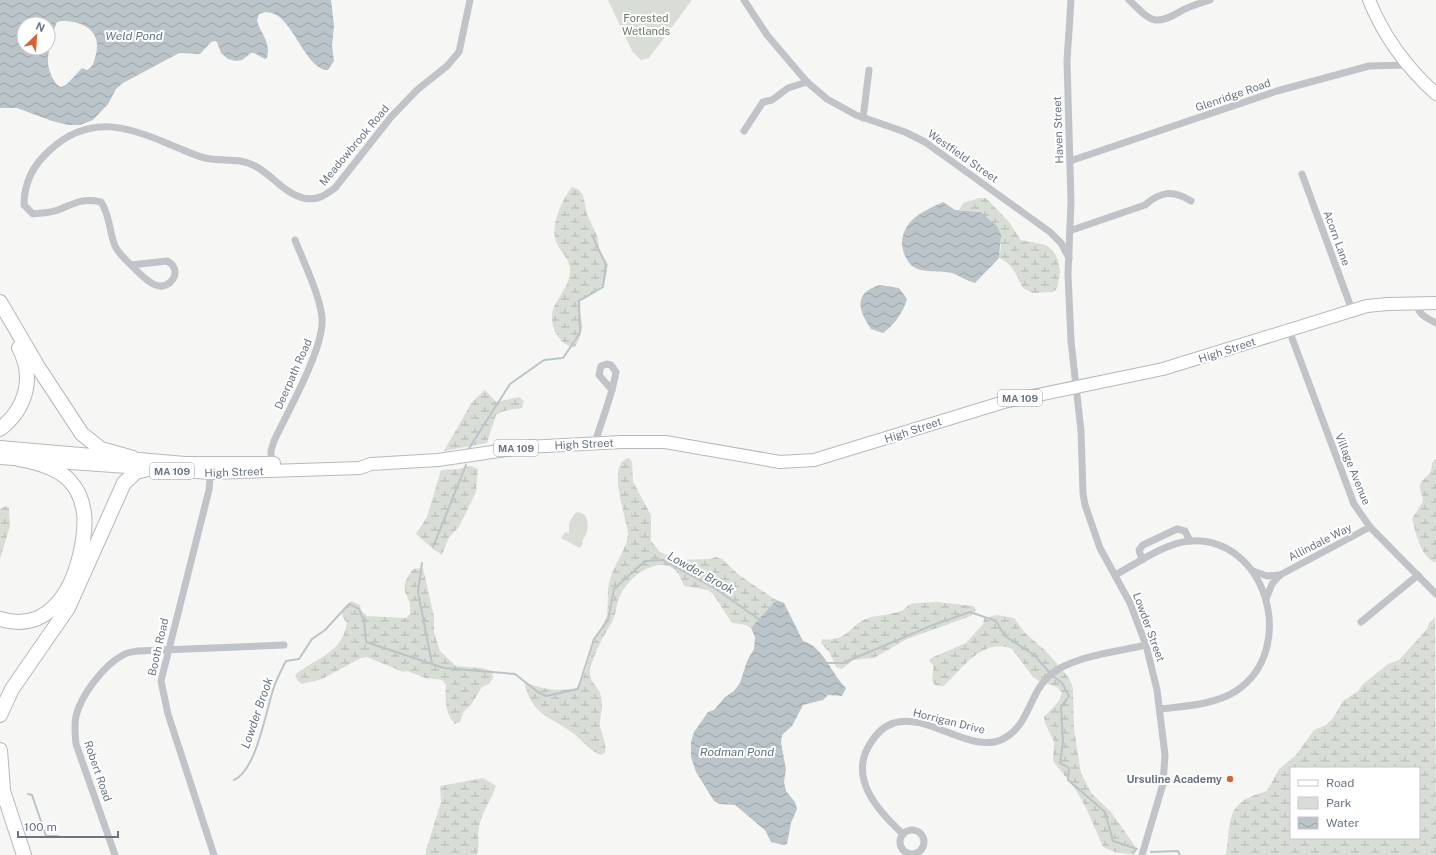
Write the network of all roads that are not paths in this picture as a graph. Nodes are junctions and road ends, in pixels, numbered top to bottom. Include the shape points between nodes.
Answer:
1 (470, 0) edge
2 (744, 0) edge
3 (1071, 0) edge
4 (1129, 0) edge
5 (1210, 0) edge
6 (1369, 0) edge
7 (1407, 65) junction
8 (869, 70) dead end
9 (807, 82) junction
10 (1436, 94) edge
11 (863, 118) junction
12 (744, 131) dead end
13 (1070, 161) junction
14 (1302, 174) dead end
15 (1191, 201) dead end
16 (1072, 230) junction
17 (295, 240) dead end
18 (1069, 258) junction
19 (132, 265) junction
20 (0, 302) edge
21 (1436, 303) edge
22 (1417, 304) junction
23 (1352, 310) junction
24 (0, 317) edge
25 (1436, 322) edge
26 (1289, 330) junction
27 (1076, 387) junction
28 (612, 390) dead end
29 (0, 429) edge
30 (595, 443) junction
31 (0, 447) edge
32 (0, 458) edge
33 (133, 458) junction
34 (19, 459) junction
35 (271, 467) junction
36 (148, 469) junction
37 (212, 469) junction
38 (1370, 527) junction
39 (1190, 541) junction
40 (1142, 560) junction
41 (1253, 571) junction
42 (1115, 575) junction
43 (1280, 575) junction
44 (1418, 575) junction
45 (1436, 594) edge
46 (1266, 599) junction
47 (0, 619) edge
48 (1361, 622) dead end
49 (284, 645) dead end
50 (1146, 645) junction
51 (168, 650) junction
52 (1160, 709) junction
53 (0, 715) edge
54 (0, 750) edge
55 (2, 787) edge
56 (903, 834) dead end
57 (24, 855) edge
58 (115, 855) edge
59 (214, 855) edge
60 (1142, 855) edge

1 - 19 street, Meadowbrook Road via 459,52 391,117 335,188 324,197 301,198 256,166 243,161 205,158 147,135 114,126 83,129 63,138 34,169 24,192 24,205 33,214 58,210 78,200 90,199 101,202 106,209 115,245 121,256
2 - 9 street, Westfield Street via 761,27
3 - 13 street, Haven Street via 1067,62
4 - 5 street via 1146,16 1160,21
6 - 7 main road via 1387,37
7 - 10 main road
7 - 13 street, Glenridge Road via 1369,66 1277,91
8 - 11 street
9 - 11 street, Westfield Street via 839,107
9 - 12 street via 788,88 772,100 762,102
11 - 18 street, Westfield Street via 905,132 939,150 1050,232 1061,243
13 - 16 street, Haven Street
14 - 23 street, Acorn Lane
15 - 16 street via 1181,194 1169,192 1154,197 1145,205
16 - 18 street, Haven Street
17 - 35 street, Deerpath Road via 321,311 322,332 316,352 274,441
18 - 27 street, Westfield Street via 1071,341
19 - 19 street, Meadowbrook Road via 167,261 172,264 175,272 166,284 156,286 146,282
20 - 33 highway via 38,367 82,434 101,449
21 - 22 main road, MA 109
22 - 23 main road, High Street / MA 109 via 1376,305
22 - 25 street via 1422,316
23 - 26 main road, High Street / MA 109
24 - 29 highway via 24,358 28,378 21,406
26 - 27 main road, High Street / MA 109 via 1163,369
26 - 38 street, Village Avenue via 1349,493
27 - 30 main road, High Street / MA 109 via 1004,402 814,460 780,462 665,442
27 - 42 street, Lowder Street via 1081,431 1083,499 1100,548
28 - 30 street
30 - 35 main road, High Street / MA 109 via 526,447 438,460 371,464 359,460
31 - 33 main road, High Street / MA 109
32 - 34 main road, High Street / MA 109
33 - 37 main road, High Street / MA 109
34 - 36 main road, High Street / MA 109
34 - 47 highway via 49,467 69,480 83,505 85,528 73,577 60,602 48,612 34,618 19,621
35 - 37 main road, High Street / MA 109
36 - 37 main road, High Street / MA 109
36 - 53 highway via 136,472 124,483 68,608 9,695
37 - 51 street, Booth Road via 209,490
38 - 43 street, Allindale Way
38 - 44 street, Village Avenue
39 - 40 street via 1166,547
39 - 40 street via 1185,531 1178,529 1143,545 1139,550
39 - 41 street via 1226,547 1243,559
40 - 42 street
41 - 43 street via 1267,576
41 - 46 street
42 - 50 street, Lowder Street via 1130,603
43 - 46 street, Allindale Way via 1272,584
44 - 45 street, Village Avenue
44 - 48 street
46 - 52 street via 1270,623 1268,643 1262,660 1251,678 1234,692 1212,701
49 - 51 street, Robert Road
50 - 52 street, Lowder Street
50 - 56 street, Horrigan Drive via 1071,662 1051,674 1037,692 1018,727 1003,739 993,742 976,741 908,721 895,722 880,730 864,752 862,780 882,811
51 - 58 street, Robert Road via 138,651 125,654 113,661 98,677 76,714 76,744
51 - 59 street, Booth Road via 161,681 163,694
52 - 60 street, Lowder Street via 1165,755 1163,784
54 - 55 highway
55 - 57 highway

